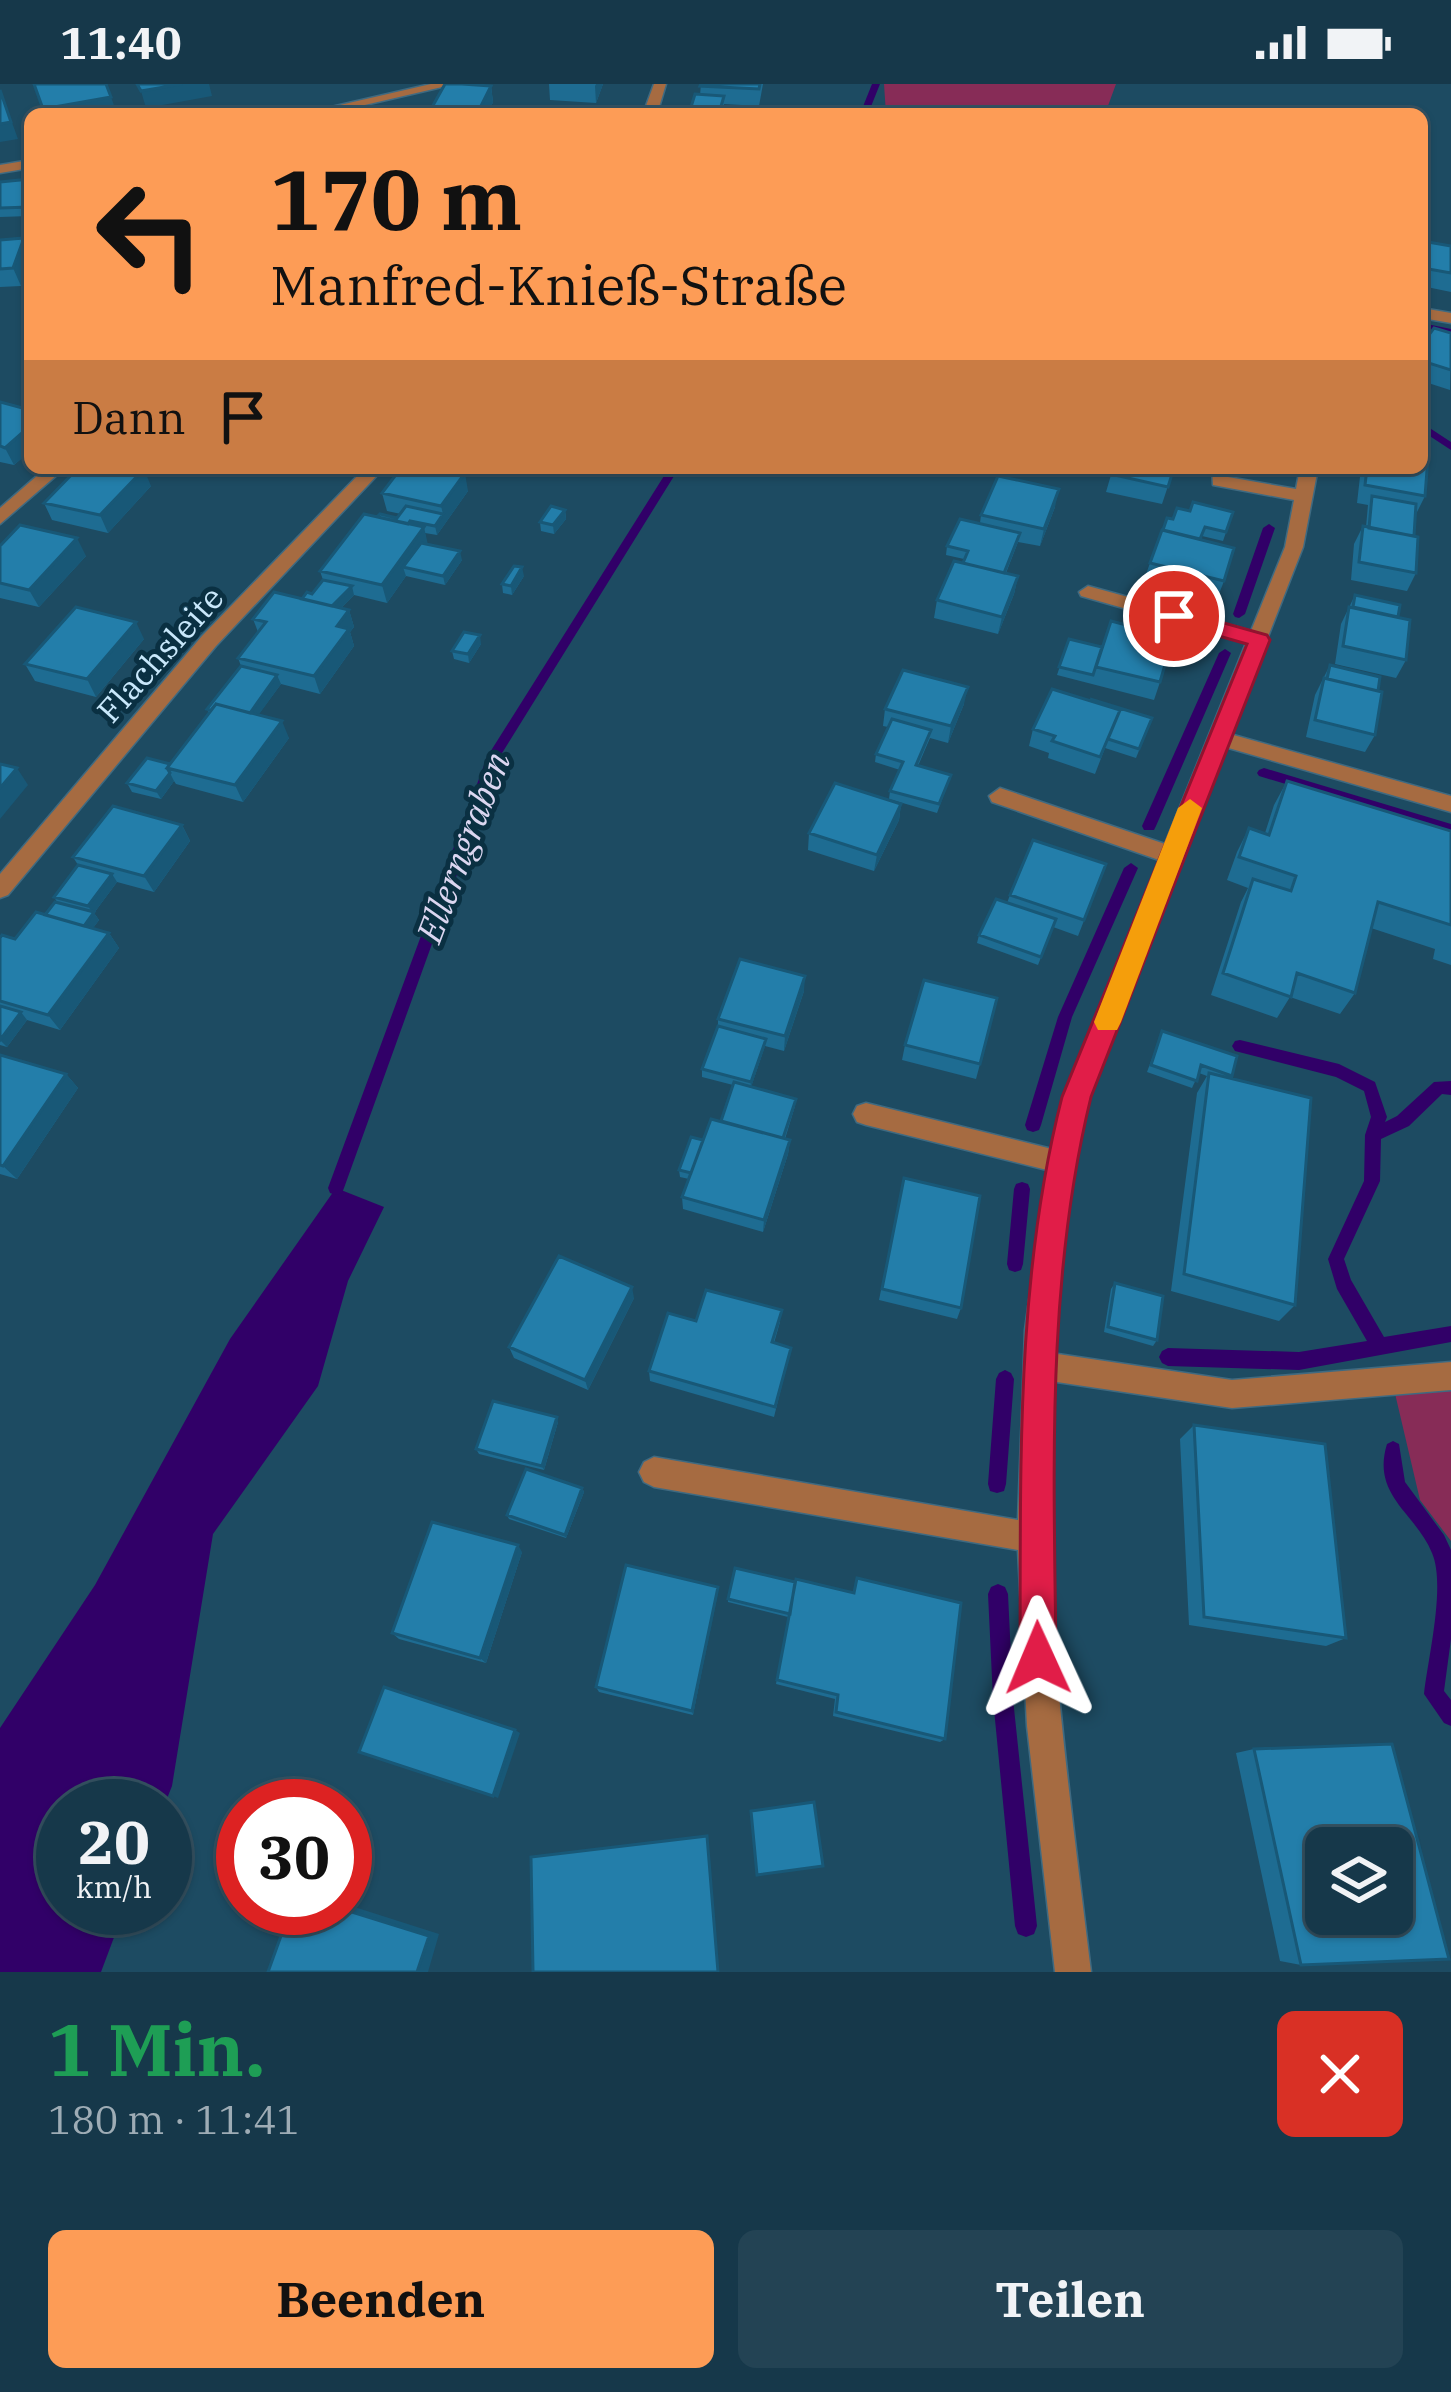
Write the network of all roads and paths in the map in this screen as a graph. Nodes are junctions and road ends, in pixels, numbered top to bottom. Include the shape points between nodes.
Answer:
1 (449, 84) edge
2 (375, 108) edge
3 (49, 474) edge
4 (369, 474) edge
5 (1220, 474) edge
6 (1308, 474) edge
7 (1304, 496) junction
8 (0, 518) edge
9 (1088, 592) dead end
10 (1259, 640) junction
11 (1218, 738) junction
12 (1000, 796) dead end
13 (1451, 804) edge
14 (1171, 855) junction
15 (0, 890) edge
16 (866, 1114) dead end
17 (1060, 1162) junction
18 (1037, 1365) junction
19 (1451, 1376) edge
20 (654, 1472) dead end
21 (1035, 1538) junction
22 (1073, 1972) edge

1 - 2 street
3 - 8 street
4 - 15 street, Flachsleite via 209,641
5 - 7 street via 1219,481
6 - 7 street
7 - 10 street
9 - 10 street
10 - 11 street
11 - 13 street
11 - 14 street
12 - 14 street
14 - 17 street via 1076,1097
16 - 17 street
17 - 18 street
18 - 19 street via 1232,1394
18 - 21 street
20 - 21 street
21 - 22 street via 1043,1731

